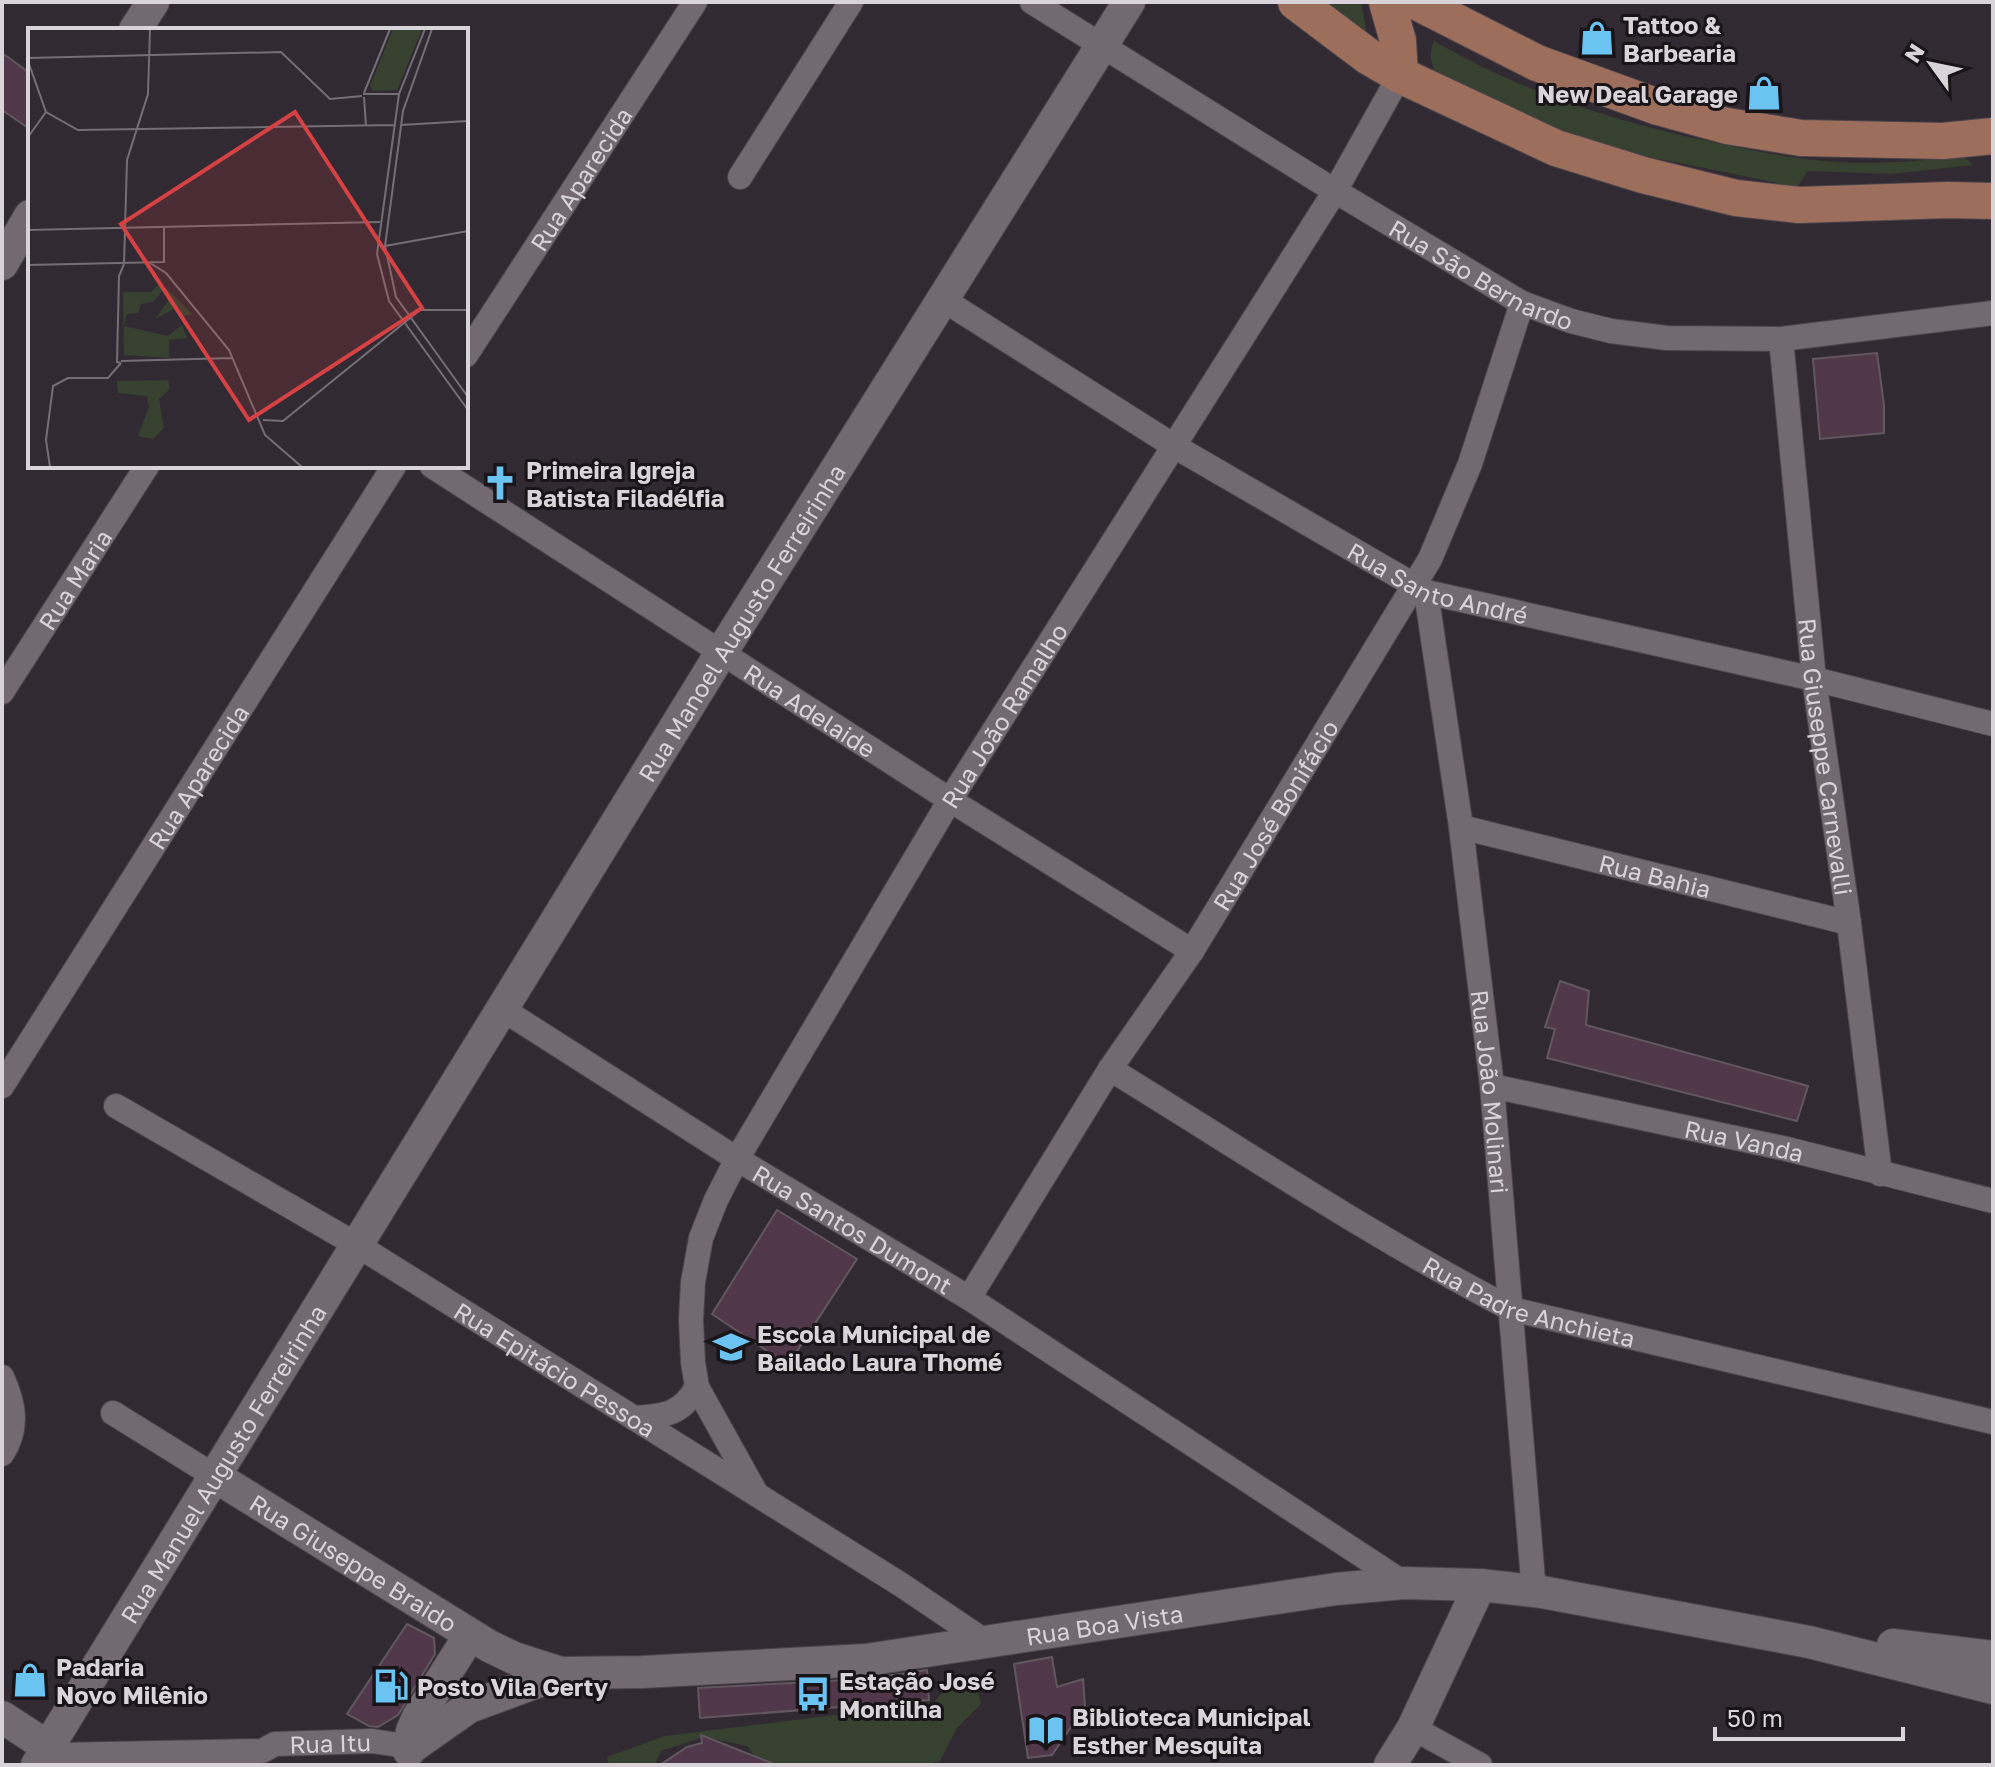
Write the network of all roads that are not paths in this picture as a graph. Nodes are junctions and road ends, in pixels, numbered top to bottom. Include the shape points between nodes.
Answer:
1 (153, 2) edge
2 (695, 2) edge
3 (851, 2) edge
4 (1032, 2) edge
5 (1129, 2) edge
6 (1296, 2) edge
7 (1387, 2) edge
8 (1417, 2) edge
9 (136, 28) edge
10 (1104, 45) junction
11 (1400, 75) junction
12 (1993, 136) edge
13 (740, 177) dead end
14 (1335, 191) junction
15 (1993, 201) edge
16 (28, 219) edge
17 (2, 264) edge
18 (942, 299) junction
19 (1522, 303) junction
20 (1993, 313) edge
21 (1781, 339) junction
22 (468, 352) edge
23 (1174, 446) junction
24 (146, 468) edge
25 (393, 468) edge
26 (435, 468) edge
27 (1420, 590) junction
28 (721, 653) junction
29 (1814, 679) junction
30 (2, 692) edge
31 (1993, 724) edge
32 (950, 800) junction
33 (1461, 827) junction
34 (1849, 923) junction
35 (1192, 951) junction
36 (502, 1009) junction
37 (1110, 1069) junction
38 (2, 1086) edge
39 (1492, 1086) junction
40 (116, 1106) dead end
41 (737, 1159) junction
42 (1880, 1174) junction
43 (1993, 1201) edge
44 (357, 1245) junction
45 (969, 1298) junction
46 (1511, 1309) junction
47 (2, 1377) edge
48 (697, 1387) junction
49 (113, 1413) dead end
50 (634, 1418) junction
51 (1993, 1422) edge
52 (2, 1454) edge
53 (216, 1477) junction
54 (756, 1493) junction
55 (1404, 1583) junction
56 (1480, 1585) junction
57 (1534, 1592) junction
58 (470, 1635) junction
59 (986, 1642) junction
60 (1809, 1642) junction
61 (1993, 1657) edge
62 (561, 1673) junction
63 (1993, 1688) edge
64 (2, 1717) edge
65 (1413, 1728) junction
66 (406, 1756) edge
67 (53, 1758) edge
68 (1390, 1765) edge
69 (1480, 1765) edge

1 - 9 main road
2 - 22 street, Rua Aparecida
3 - 13 street
4 - 10 street, Rua São Bernardo
5 - 10 main road, Rua Manoel Augusto Ferreirinha
6 - 11 main road
7 - 11 main road
8 - 12 main road via 1537,63 1727,126 1801,138 1943,141
10 - 14 street, Rua São Bernardo
10 - 18 main road, Rua Manoel Augusto Ferreirinha
11 - 14 street, Rua João Ramalho
11 - 15 main road via 1556,148 1736,198 1799,205
14 - 19 street, Rua São Bernardo
14 - 23 street, Rua João Ramalho
16 - 17 main road
18 - 23 street, Rua Santo André
18 - 28 main road, Rua Manoel Augusto Ferreirinha
19 - 21 street, Rua São Bernardo via 1611,331 1667,338
19 - 27 street, Rua José Bonifácio via 1470,464
20 - 21 street, Rua São Bernardo
21 - 29 street, Rua Giuseppe Carnevalli
23 - 27 street, Rua Santo André
23 - 32 street, Rua João Ramalho
24 - 30 street, Rua Maria
25 - 38 street, Rua Aparecida
26 - 28 street, Rua Adelaide
27 - 29 street, Rua Santo André
27 - 33 street, Rua João Molinari
27 - 35 street, Rua José Bonifácio
28 - 32 street, Rua Adelaide
28 - 36 main road, Rua Manoel Augusto Ferreirinha
29 - 31 street, Rua Santo André
29 - 34 street, Rua Giuseppe Carnevalli
32 - 35 street, Rua Adelaide
32 - 41 street, Rua João Ramalho
33 - 34 street, Rua Bahia
33 - 39 street, Rua João Molinari
34 - 42 street, Rua Giuseppe Carnevalli
35 - 37 street, Rua José Bonifácio
36 - 41 street, Rua Santos Dumont
36 - 44 main road, Rua Manoel Augusto Ferreirinha
37 - 45 street, Rua José Bonifácio
37 - 46 street, Rua Padre Anchieta
39 - 42 street, Rua Vanda
39 - 46 street, Rua João Molinari
40 - 44 street, Rua Epitácio Pessoa
41 - 45 street, Rua Santos Dumont
41 - 48 street, Rua João Ramalho via 701,1238 693,1282
42 - 43 street, Rua Vanda
44 - 50 street, Rua Epitácio Pessoa
44 - 53 main road, Rua Manuel Augusto Ferreirinha
45 - 55 street, Rua Santos Dumont
46 - 51 street, Rua Padre Anchieta
46 - 57 street, Rua João Molinari
47 - 52 street via 14,1420
48 - 50 street via 680,1409
48 - 54 street, Rua João Ramalho
49 - 53 street, Rua Giuseppe Braido
50 - 54 street, Rua Epitácio Pessoa
53 - 58 main road, Rua Giuseppe Braido
53 - 67 main road, Rua Manuel Augusto Ferreirinha
54 - 59 street, Rua Epitácio Pessoa
55 - 56 main road, Rua Boa Vista
55 - 59 main road, Rua Boa Vista
56 - 57 main road, Rua Boa Vista
56 - 65 main road
57 - 60 main road, Rua Boa Vista
58 - 62 main road, Rua Giuseppe Braido via 514,1658
58 - 66 main road via 418,1717
59 - 62 main road, Rua Boa Vista via 866,1660
60 - 61 main road, Rua Boa Vista
60 - 63 main road, Rua Boa Vista
62 - 66 main road, Rua Boa Vista via 469,1707
64 - 67 main road
65 - 68 main road
65 - 69 street
66 - 67 street, Rua Itu via 358,1741 275,1744 262,1751

